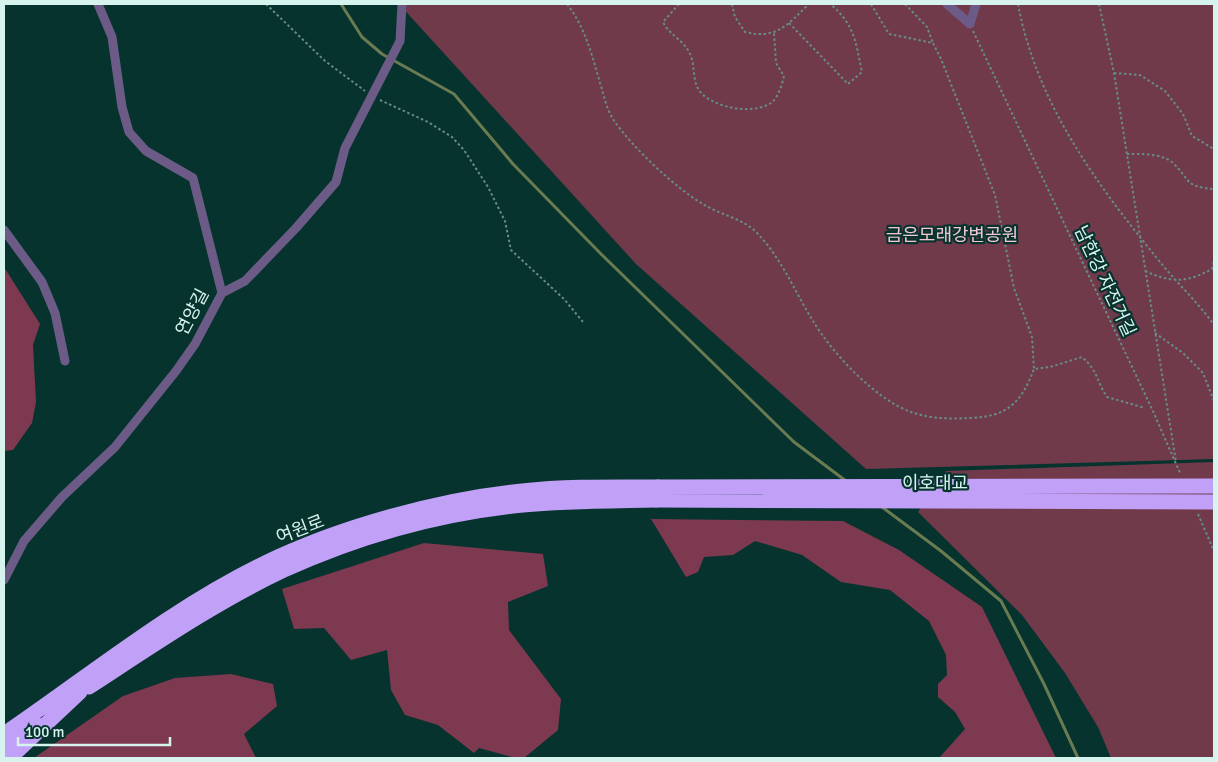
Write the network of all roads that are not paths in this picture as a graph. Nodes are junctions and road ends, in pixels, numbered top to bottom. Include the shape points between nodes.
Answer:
1 (98, 4) edge
2 (402, 4) edge
3 (946, 4) edge
4 (976, 4) edge
5 (4, 230) edge
6 (222, 293) junction
7 (65, 361) dead end
8 (1214, 486) edge
9 (657, 494) junction
10 (1214, 502) edge
11 (4, 580) edge
12 (76, 690) junction
13 (4, 722) edge
14 (4, 734) edge
15 (4, 748) edge
16 (10, 758) edge

1 - 6 street, 연양길 via 112,36 122,107 129,132 146,150 192,178
2 - 6 street via 400,41 345,148 336,182 245,281
3 - 4 street via 970,24
5 - 7 street via 42,282 55,314
6 - 11 street, 연양길 via 195,344 176,371 115,447 62,497 24,541
8 - 9 highway, 이호대교, bridge
9 - 10 highway, 이호대교, bridge
9 - 12 highway, 여원로 via 522,491 397,516 333,536 266,562 202,597 130,645
12 - 13 highway
12 - 14 highway, 여원로
12 - 15 highway, 여원로
12 - 16 highway

